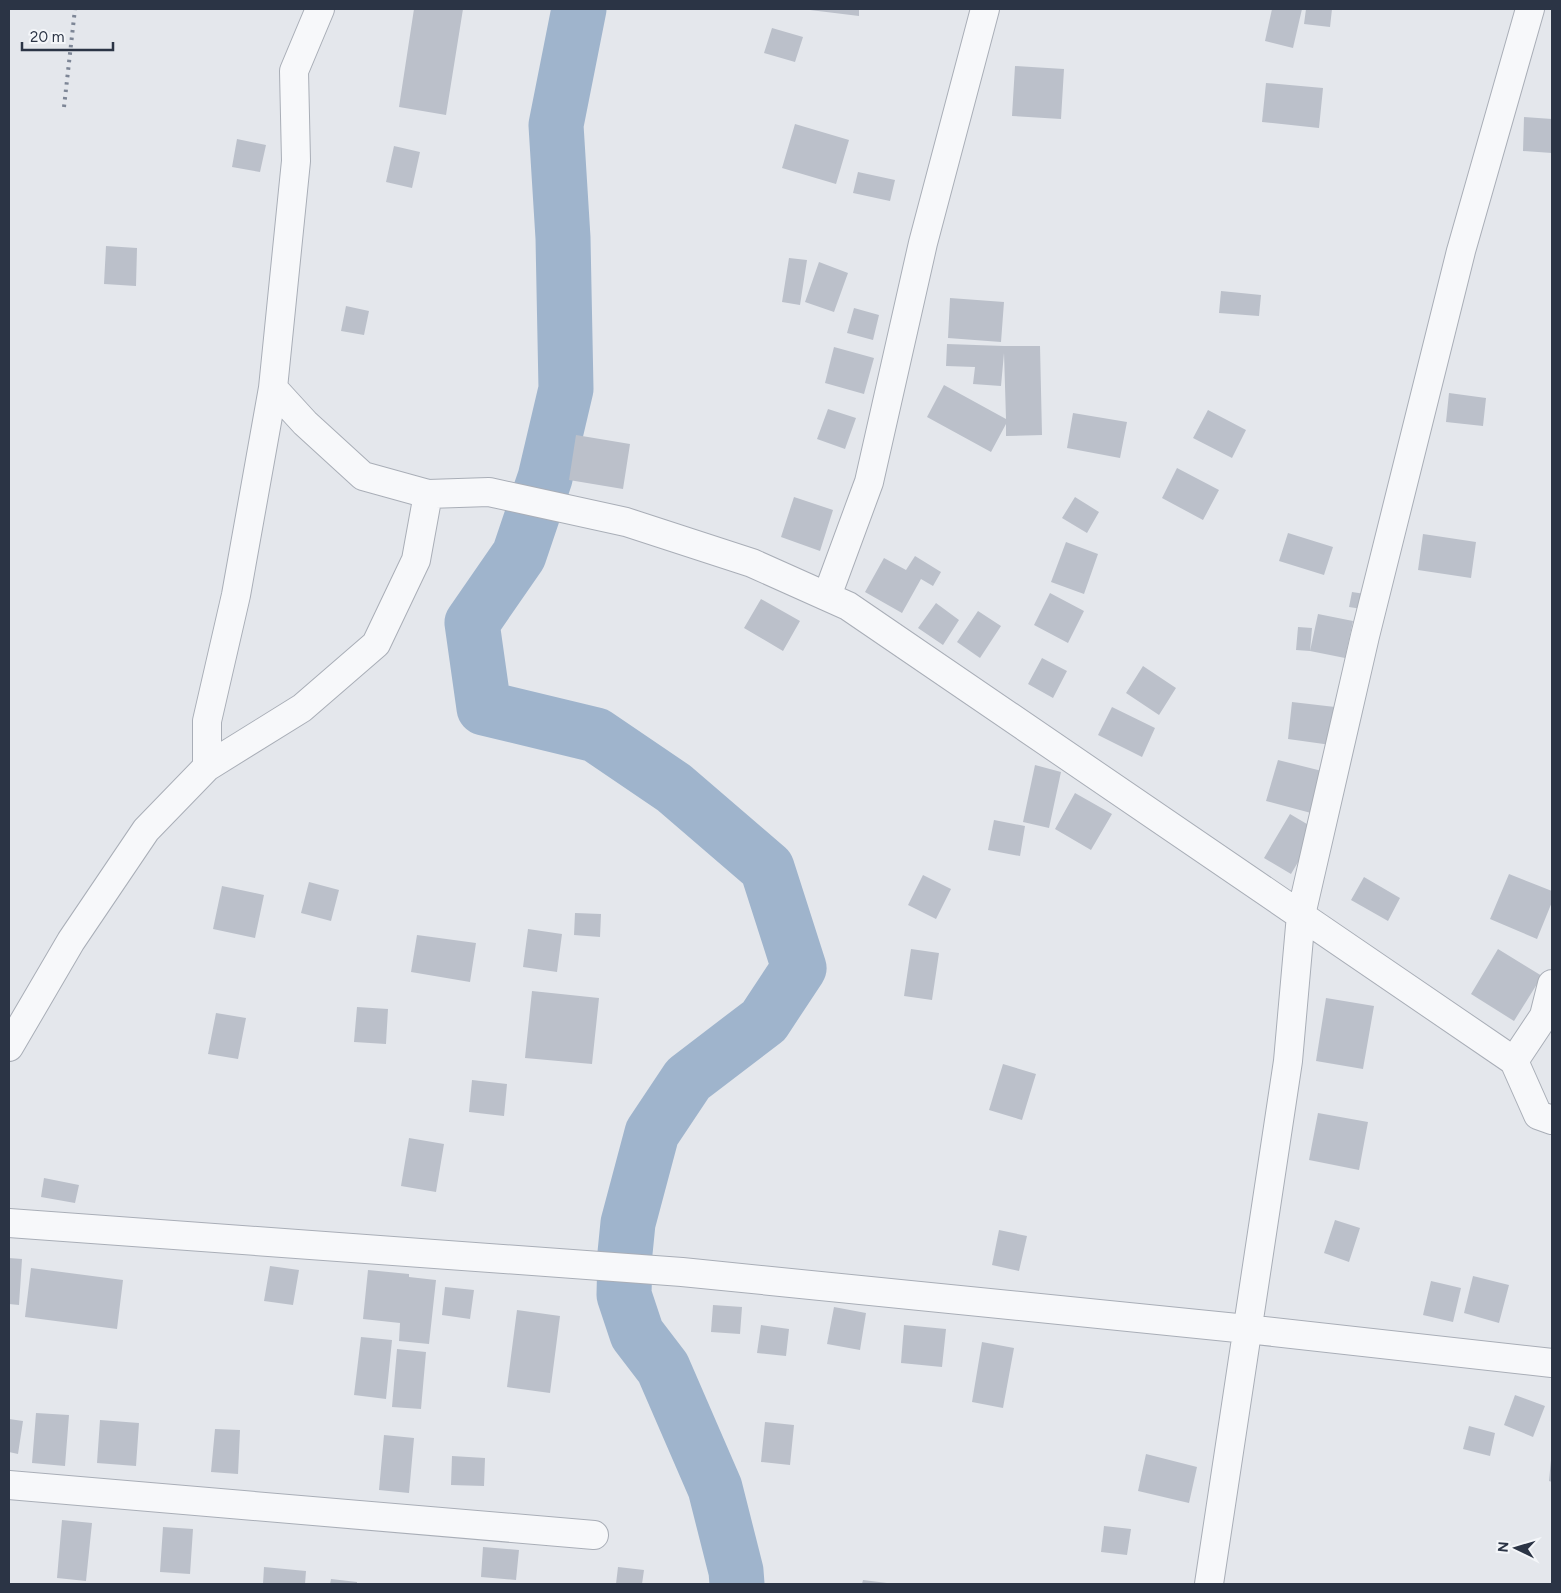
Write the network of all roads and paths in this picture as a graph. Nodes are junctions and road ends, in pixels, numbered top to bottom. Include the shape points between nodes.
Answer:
1 (320, 9) edge
2 (985, 9) edge
3 (1530, 9) edge
4 (273, 388) junction
5 (428, 494) junction
6 (827, 596) junction
7 (207, 767) junction
8 (1301, 915) junction
9 (1552, 984) edge
10 (9, 1047) edge
11 (1514, 1061) junction
12 (1552, 1120) edge
13 (9, 1223) edge
14 (1247, 1329) junction
15 (1552, 1363) edge
16 (9, 1485) edge
17 (594, 1535) dead end
18 (1209, 1584) edge

1 - 4 street via 294,71 296,162
2 - 6 street via 923,244 869,482
3 - 8 street via 1461,251 1365,636
4 - 5 street via 305,423 363,476
4 - 7 street via 236,595 207,721
5 - 6 street via 489,492 626,522 752,562
5 - 7 street via 416,560 376,644 302,708
6 - 8 street via 848,606
7 - 10 street via 146,830 71,941
8 - 11 street
8 - 14 street via 1288,1061
9 - 11 street via 1544,1016
11 - 12 street via 1538,1115
13 - 14 street via 682,1272
14 - 15 street
14 - 18 street
16 - 17 street

